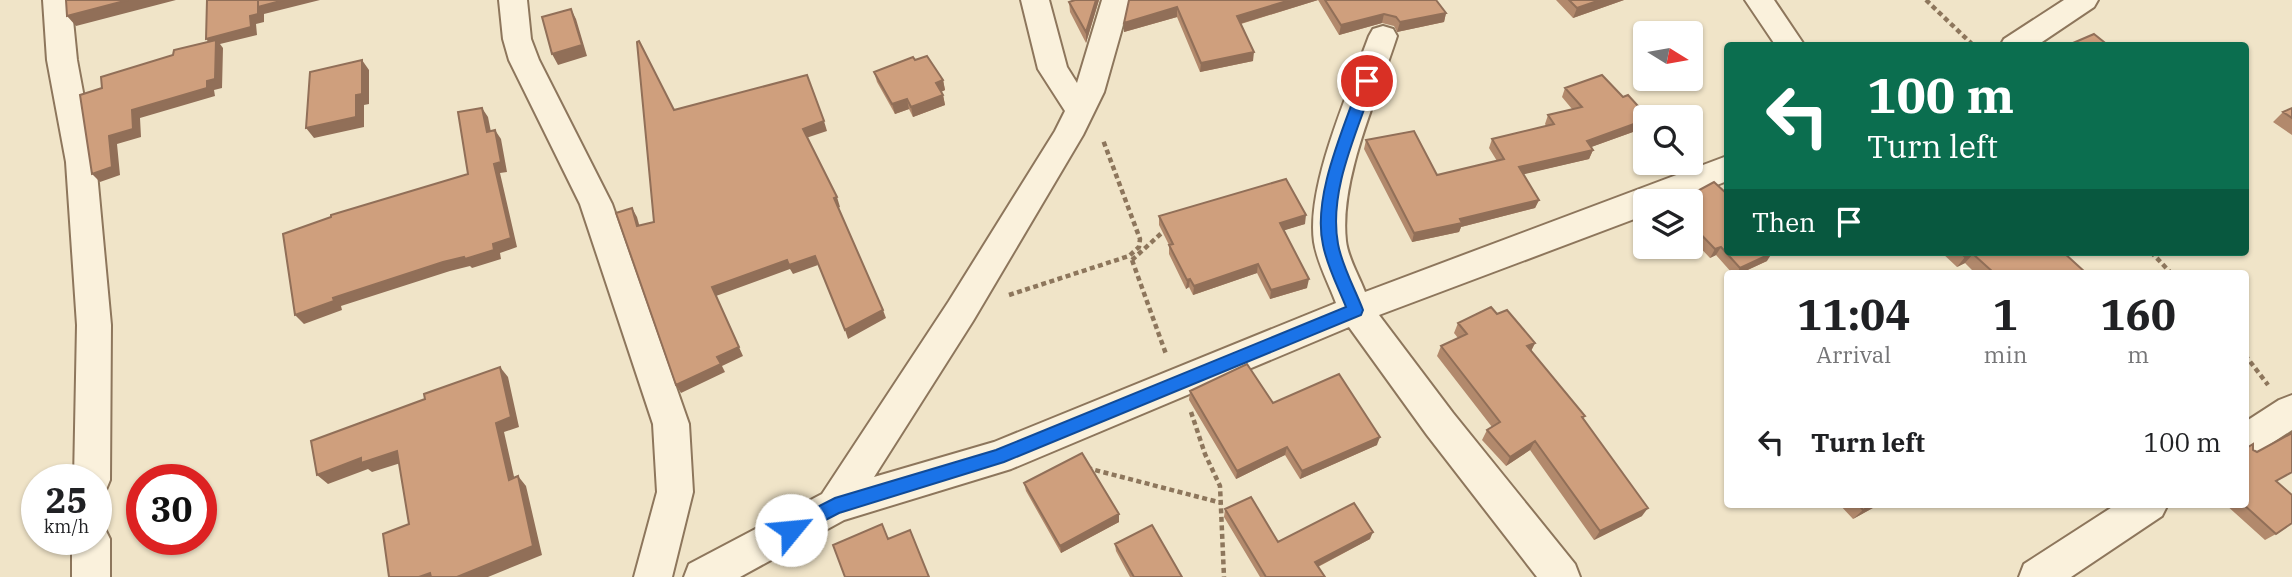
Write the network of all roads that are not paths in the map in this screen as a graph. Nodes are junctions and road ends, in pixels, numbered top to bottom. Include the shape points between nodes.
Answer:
1 (57, 0) edge
2 (513, 0) edge
3 (1035, 0) edge
4 (1116, 0) edge
5 (1759, 0) edge
6 (2084, 0) edge
7 (1383, 36) dead end
8 (1788, 42) edge
9 (2020, 42) edge
10 (1084, 102) junction
11 (1724, 169) edge
12 (1355, 310) junction
13 (2292, 411) edge
14 (2249, 438) edge
15 (92, 464) edge
16 (835, 506) junction
17 (2143, 508) edge
18 (91, 555) edge
19 (91, 577) edge
20 (653, 577) edge
21 (703, 577) edge
22 (1561, 577) edge
23 (2038, 577) edge

1 - 15 street via 62,60 81,162 94,325
2 - 20 street via 524,60 596,204 671,424 675,492
3 - 10 street via 1053,69
4 - 10 street
5 - 8 street
6 - 9 street
7 - 12 street via 1337,171 1329,209 1330,244
10 - 16 street via 961,311
11 - 12 street
12 - 16 street via 998,457
12 - 22 street
13 - 14 street
16 - 21 street
17 - 23 street
18 - 19 street

